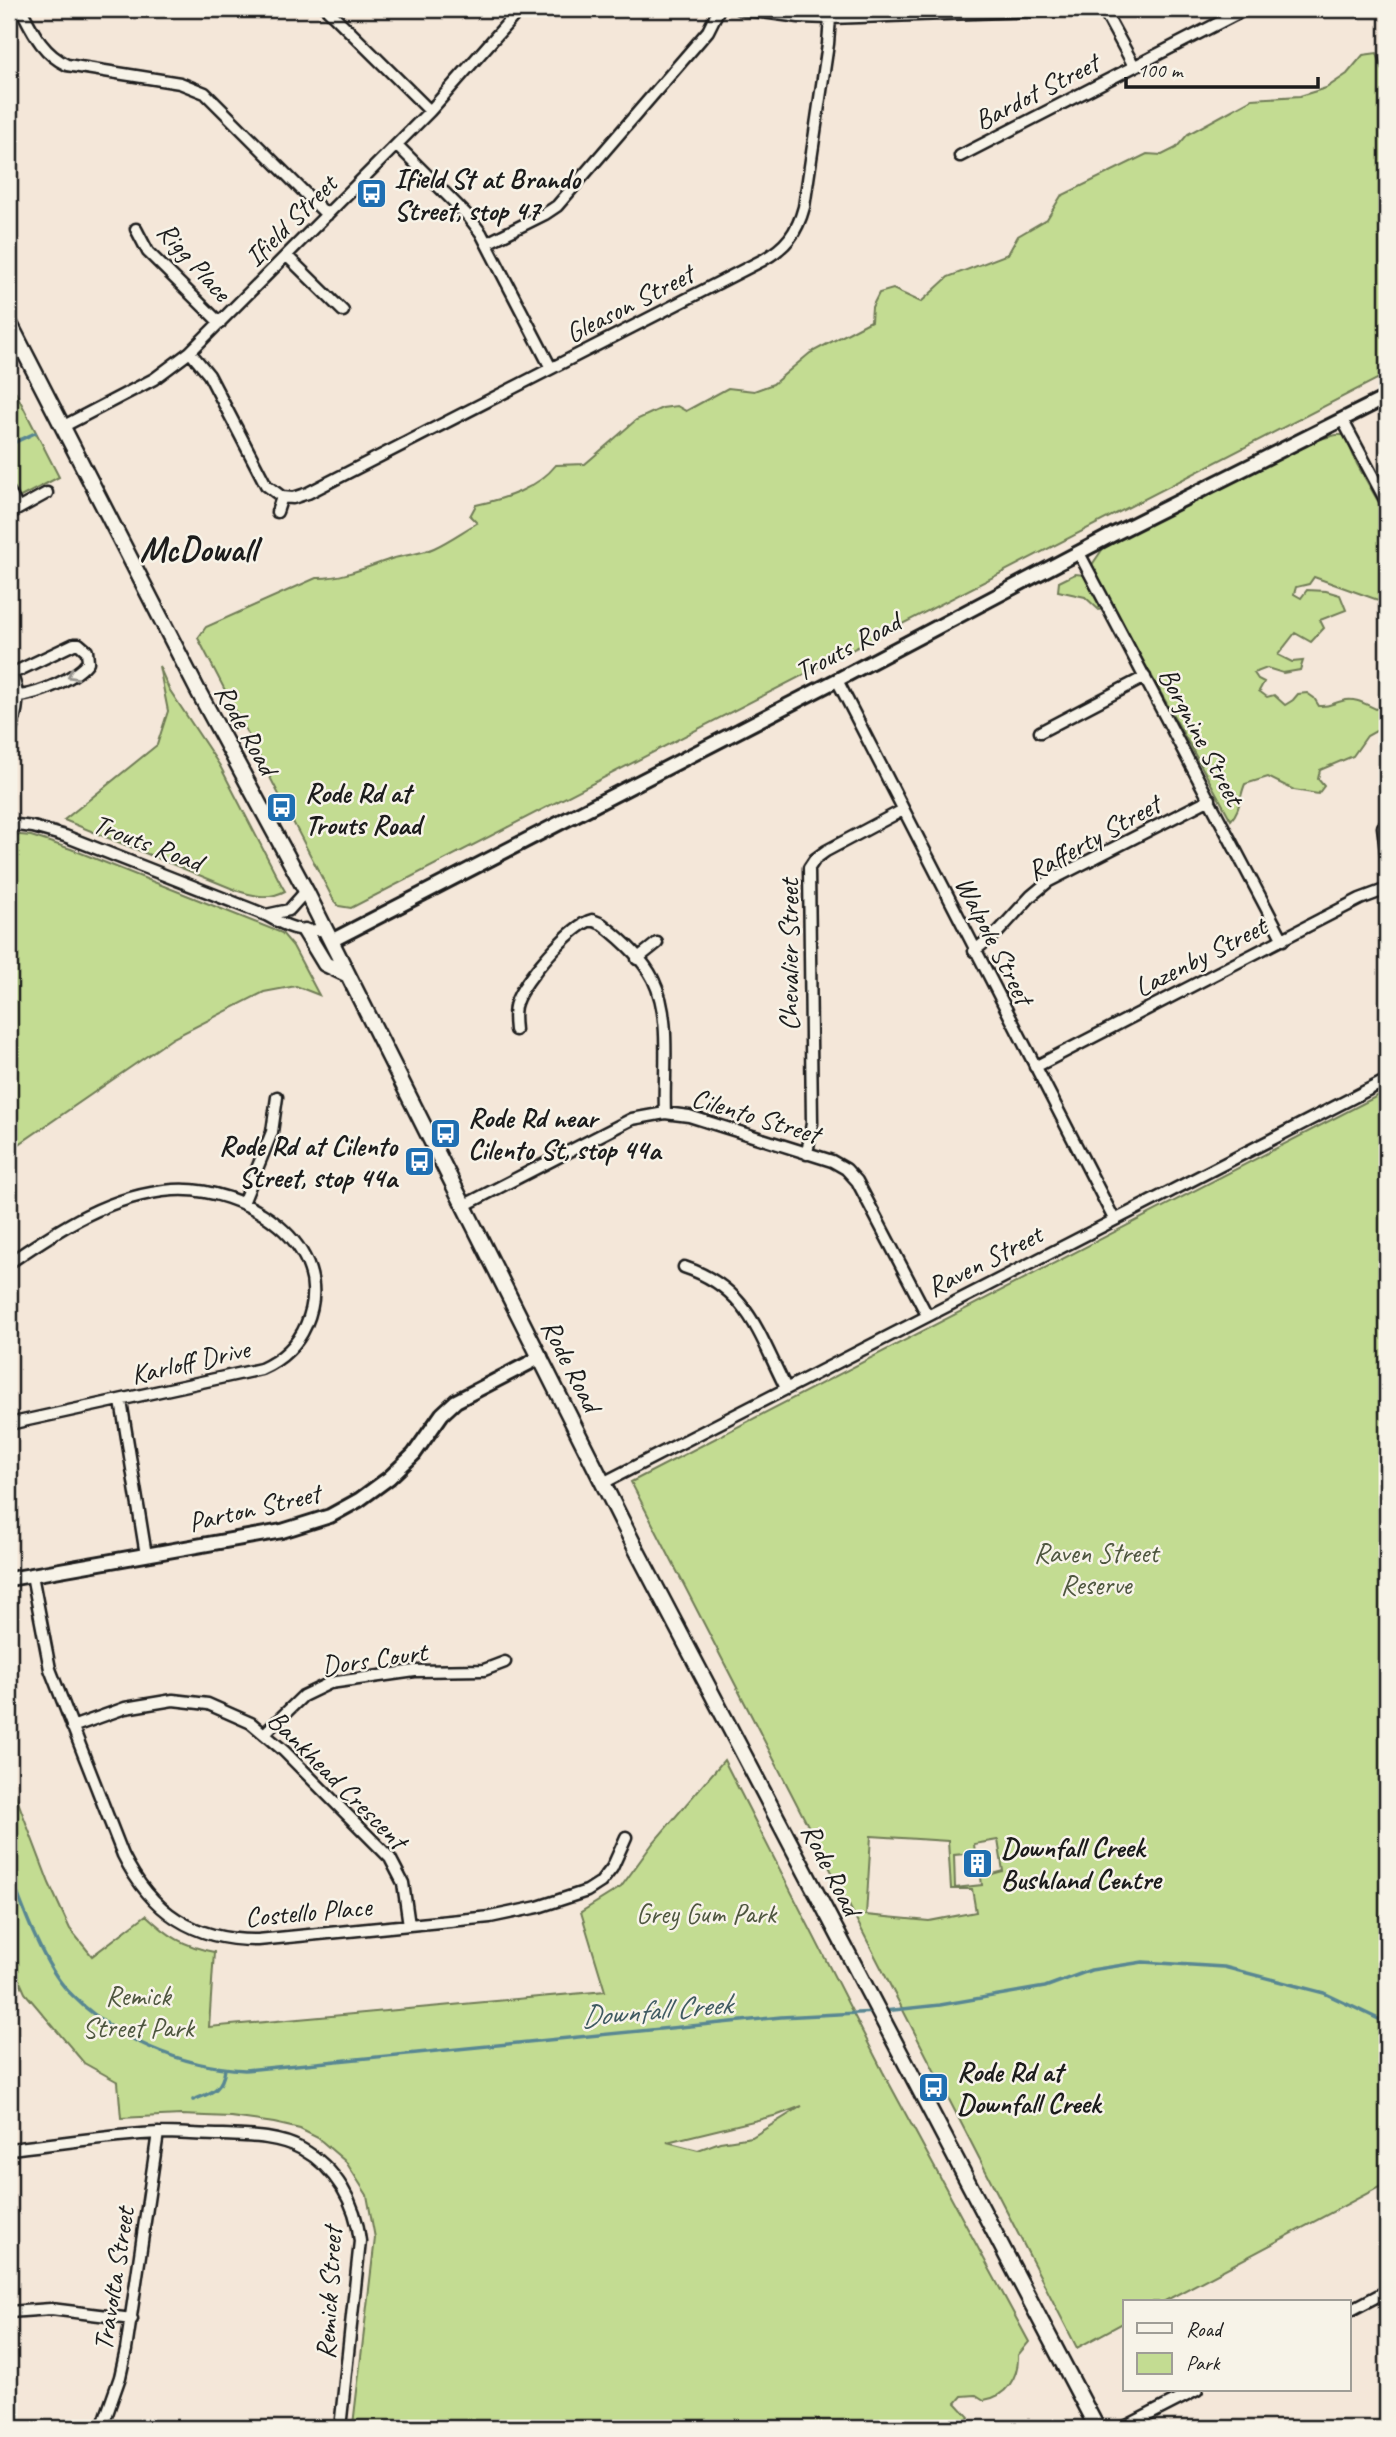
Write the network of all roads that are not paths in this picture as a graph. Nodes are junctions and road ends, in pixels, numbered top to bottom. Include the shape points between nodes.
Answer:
1 (21, 9) edge
2 (327, 9) edge
3 (520, 9) edge
4 (719, 9) edge
5 (739, 9) edge
6 (1089, 9) edge
7 (1103, 9) edge
8 (1246, 9) edge
9 (830, 18) junction
10 (1134, 66) junction
11 (430, 111) junction
12 (397, 145) junction
13 (960, 156) dead end
14 (327, 215) junction
15 (136, 229) dead end
16 (487, 243) junction
17 (287, 256) junction
18 (343, 311) dead end
19 (9, 322) edge
20 (219, 323) junction
21 (190, 352) junction
22 (551, 369) junction
23 (1387, 397) edge
24 (1342, 419) junction
25 (62, 427) junction
26 (9, 491) edge
27 (47, 494) dead end
28 (282, 497) junction
29 (1387, 503) edge
30 (13, 511) edge
31 (277, 512) dead end
32 (1079, 553) junction
33 (10, 671) edge
34 (1145, 677) junction
35 (836, 680) junction
36 (19, 696) junction
37 (1040, 732) dead end
38 (9, 737) edge
39 (1210, 799) junction
40 (903, 810) junction
41 (9, 824) edge
42 (1383, 827) dead end
43 (1387, 860) edge
44 (1387, 889) edge
45 (306, 891) junction
46 (266, 915) junction
47 (305, 931) junction
48 (328, 935) junction
49 (1283, 940) junction
50 (657, 943) dead end
51 (974, 951) junction
52 (637, 959) junction
53 (348, 975) junction
54 (514, 1030) dead end
55 (1035, 1067) junction
56 (1387, 1080) edge
57 (277, 1097) dead end
58 (664, 1113) junction
59 (807, 1154) junction
60 (243, 1203) junction
61 (463, 1206) junction
62 (1114, 1219) junction
63 (9, 1263) edge
64 (684, 1267) dead end
65 (927, 1315) junction
66 (541, 1357) junction
67 (786, 1388) junction
68 (121, 1401) junction
69 (9, 1424) edge
70 (603, 1483) junction
71 (146, 1555) junction
72 (32, 1576) junction
73 (9, 1579) edge
74 (505, 1662) dead end
75 (72, 1727) junction
76 (265, 1733) junction
77 (625, 1837) dead end
78 (409, 1925) junction
79 (158, 2133) junction
80 (9, 2149) edge
81 (1387, 2213) edge
82 (1387, 2220) edge
83 (1387, 2291) edge
84 (1350, 2310) edge
85 (9, 2312) edge
86 (132, 2319) junction
87 (1193, 2392) edge
88 (102, 2428) edge
89 (340, 2428) edge
90 (1097, 2428) edge
91 (1123, 2428) edge

1 - 14 street via 39,43 67,65 180,83 205,93
2 - 11 street
3 - 11 street, Ifield Street
4 - 16 street via 708,31 557,206
5 - 9 street
6 - 9 street
7 - 10 street
8 - 10 street, Bardot Street
9 - 22 street, Gleason Street via 804,207 790,240 763,260
10 - 13 street, Bardot Street
11 - 12 street, Ifield Street
12 - 14 street, Ifield Street
12 - 16 street via 468,216
14 - 17 street, Ifield Street
15 - 20 street, Rigg Place via 148,252
16 - 22 street
17 - 18 street
17 - 20 street, Ifield Street
19 - 25 main road, Rode Road
20 - 21 street, Ifield Street
21 - 25 street, Ifield Street via 154,379
21 - 28 street via 209,375 267,485
22 - 28 street, Gleason Street via 299,497
23 - 24 street, Trouts Road
24 - 29 street
24 - 32 street, Trouts Road
25 - 45 main road, Rode Road
26 - 30 street
27 - 30 street
28 - 31 street
32 - 34 street, Borgnine Street
32 - 35 street, Trouts Road
33 - 36 street
33 -> 36 street via 74,644 87,651 88,662 80,670 39,692
34 - 37 street
34 - 39 street, Borgnine Street
35 - 40 street, Walpole Street
35 - 48 street, Trouts Road
36 - 38 street
39 - 49 street, Borgnine Street
39 - 51 street, Rafferty Street via 1049,881
40 - 51 street, Walpole Street
40 - 59 street, Chevalier Street via 826,851 809,868 812,1123
41 - 46 street, Trouts Road via 65,836
42 - 43 street
44 - 49 street, Lazenby Street
45 - 46 street via 289,910
45 - 48 main road, Rode Road
46 - 47 street, Trouts Road
47 - 48 street, Trouts Road
47 - 53 main road via 325,964
48 - 53 main road, Rode Road
49 - 55 street, Lazenby Street
50 - 52 street
51 - 55 street, Walpole Street
52 - 54 street via 602,924 592,920 583,924 542,963 522,990 516,1002
52 - 58 street via 653,979 661,1001
53 - 61 main road, Rode Road
55 - 62 street, Walpole Street
56 - 62 street, Raven Street
57 - 60 street via 272,1132
58 - 59 street, Cilento Street via 689,1116
58 - 61 street, Cilento Street via 632,1119
59 - 65 street, Cilento Street via 839,1164 858,1181
60 - 63 street, Karloff Drive via 191,1190 134,1197 69,1223
60 - 68 street, Karloff Drive via 275,1223 304,1256 313,1294 308,1320 297,1341 281,1358 261,1369
61 - 66 main road, Rode Road
62 - 65 street, Raven Street
64 - 67 street via 718,1281 736,1296
65 - 67 street, Raven Street
66 - 70 main road, Rode Road
66 - 71 street, Parton Street via 456,1401 401,1467 338,1512 282,1531
67 - 70 street, Raven Street
68 - 69 street, Karloff Drive
68 - 71 street, Karloff Drive
70 - 90 main road, Rode Road
71 - 72 street, Parton Street
72 - 73 street, Parton Street
72 - 75 street, Costello Place via 46,1650
74 - 76 street, Dors Court via 484,1670 407,1672 331,1683 303,1696
75 - 76 street, Bankhead Crescent via 125,1708 173,1700 223,1709
75 - 78 street, Costello Place via 131,1872 153,1902 178,1920 206,1934 239,1941
76 - 78 street, Bankhead Crescent via 390,1858 403,1883
77 - 78 street, Costello Place via 606,1877 587,1891 515,1914
79 - 80 street
79 - 86 street, Travolta Street
79 - 89 street, Remick Street via 254,2137 293,2145 341,2184 358,2226 358,2259
81 - 82 street
83 - 84 street
85 - 86 street via 51,2309
86 - 88 street, Travolta Street via 120,2378
87 - 91 street

